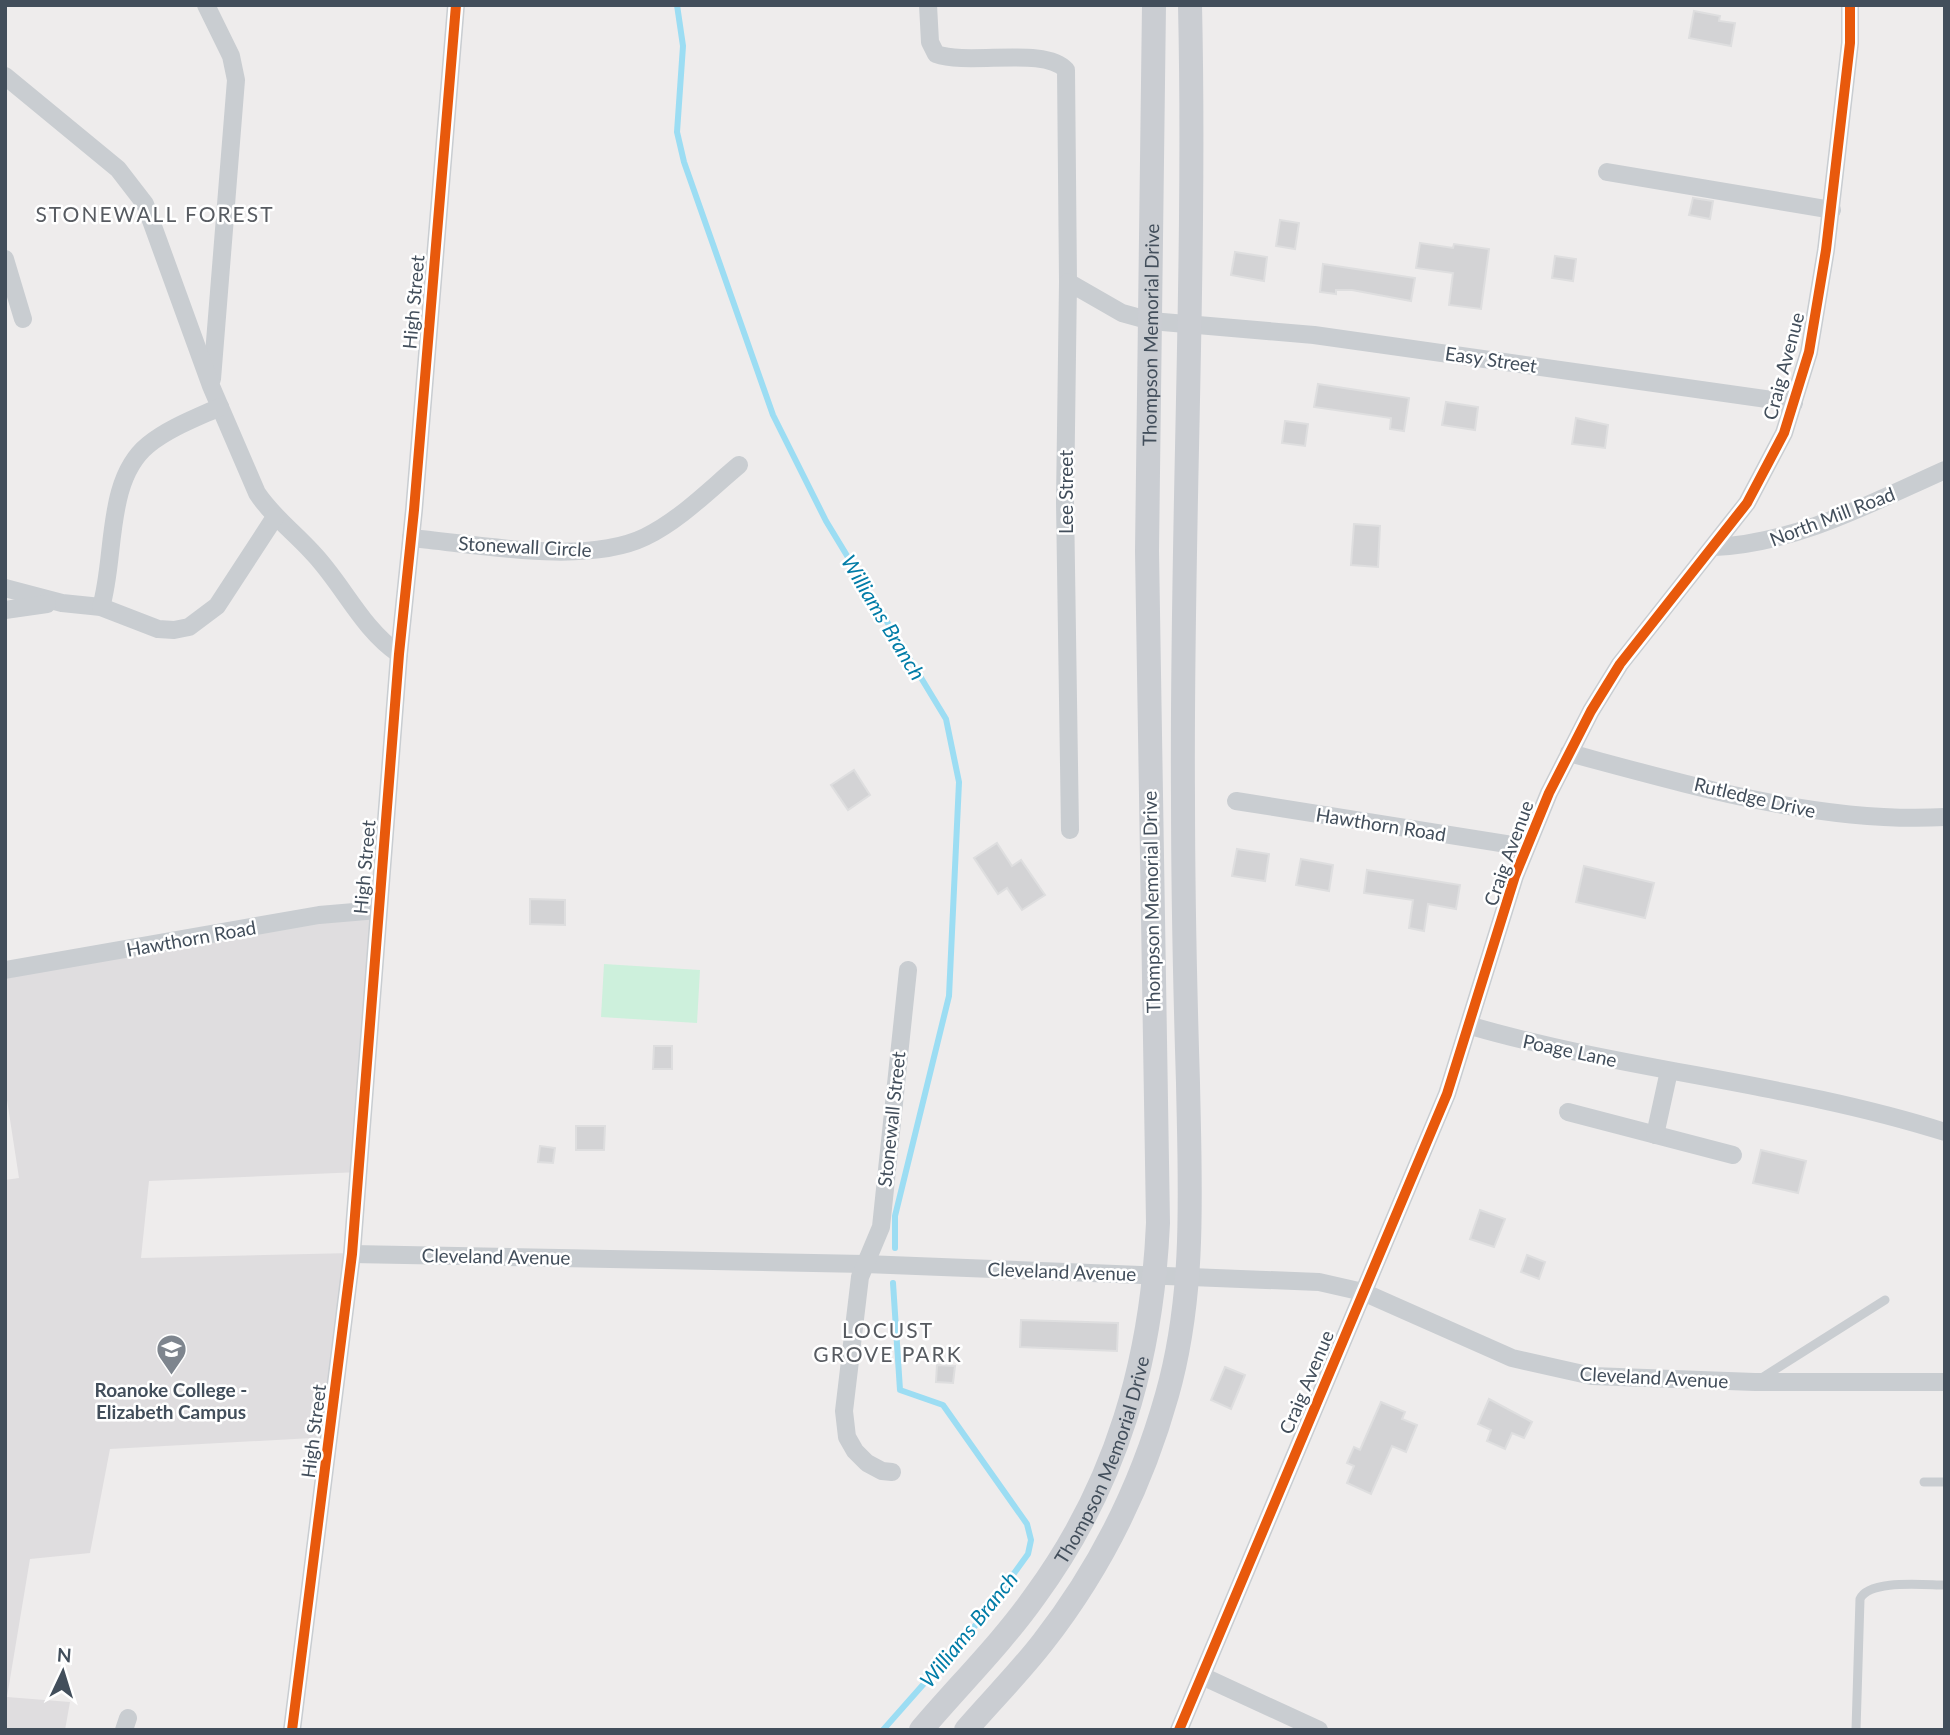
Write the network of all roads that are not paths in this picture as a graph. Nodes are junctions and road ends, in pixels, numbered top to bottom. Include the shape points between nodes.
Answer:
1 (206, 5) edge
2 (456, 5) edge
3 (928, 5) edge
4 (1154, 5) edge
5 (1190, 5) edge
6 (1850, 5) edge
7 (5, 76) edge
8 (1606, 172) dead end
9 (1832, 210) junction
10 (5, 259) edge
11 (1068, 282) junction
12 (23, 319) dead end
13 (1151, 321) junction
14 (1187, 323) junction
15 (211, 386) junction
16 (1794, 403) junction
17 (220, 407) junction
18 (738, 465) dead end
19 (1945, 470) edge
20 (275, 517) junction
21 (411, 538) junction
22 (1715, 547) junction
23 (5, 588) edge
24 (62, 603) junction
25 (101, 607) junction
26 (5, 610) edge
27 (399, 654) junction
28 (1569, 753) junction
29 (1236, 800) dead end
30 (1945, 817) edge
31 (1070, 830) dead end
32 (1526, 847) junction
33 (378, 910) junction
34 (5, 970) edge
35 (908, 970) dead end
36 (1471, 1026) junction
37 (1669, 1071) junction
38 (1568, 1112) dead end
39 (1945, 1132) edge
40 (1655, 1135) junction
41 (1733, 1155) dead end
42 (352, 1254) junction
43 (865, 1264) junction
44 (1156, 1274) junction
45 (1188, 1276) junction
46 (1363, 1292) junction
47 (1885, 1300) dead end
48 (1755, 1382) junction
49 (1945, 1382) edge
50 (892, 1472) dead end
51 (1924, 1482) dead end
52 (1945, 1482) edge
53 (1945, 1586) edge
54 (1202, 1676) junction
55 (292, 1730) edge
56 (921, 1730) edge
57 (966, 1730) edge
58 (1179, 1730) edge
59 (1319, 1730) edge
60 (1857, 1730) edge

1 - 15 street via 232,55 236,80
2 - 21 street, High Street
3 - 11 street, Lee Street via 930,42 936,54 1054,61 1066,70
4 - 13 main road, Thompson Memorial Drive
5 - 14 main road, Thompson Memorial Drive
6 - 9 street, Craig Avenue
7 - 15 street via 118,169 145,204
8 - 9 street
9 - 16 street, Craig Avenue via 1809,352
10 - 12 street
11 - 13 street via 1122,313
11 - 31 street, Lee Street via 1065,502
13 - 14 street
13 - 44 main road, Thompson Memorial Drive via 1147,551
14 - 16 street, Easy Street via 1314,335
14 - 45 main road, Thompson Memorial Drive via 1183,792
15 - 17 street
16 - 22 street, Craig Avenue via 1764,476
17 - 20 street via 257,493
17 - 25 street via 170,431 136,456 117,503 112,562
18 - 21 street, Stonewall Circle via 670,522 616,547 569,552
19 - 22 street, North Mill Road via 1780,539
20 - 25 street via 217,606 190,627 158,629
20 - 27 street via 314,553 382,642
21 - 27 street, High Street
22 - 28 street, Craig Avenue via 1637,639
23 - 24 street
24 - 25 street
24 - 26 street
27 - 33 street, High Street
28 - 30 street, Rutledge Drive via 1811,811 1909,819
28 - 32 street, Craig Avenue
29 - 32 street, Hawthorn Road
32 - 36 street, Craig Avenue
33 - 34 street, Hawthorn Road via 319,915
33 - 42 street, High Street
35 - 43 street, Stonewall Street via 881,1227
36 - 37 street, Poage Lane
36 - 46 street, Craig Avenue
37 - 39 street, Poage Lane via 1812,1097
37 - 40 street
38 - 40 street
40 - 41 street
42 - 43 street, Cleveland Avenue
42 - 55 street, High Street
43 - 44 street, Cleveland Avenue
43 - 50 street, Stonewall Street via 844,1424 855,1451 867,1463
44 - 45 street, Cleveland Avenue
44 - 56 main road, Thompson Memorial Drive via 1133,1396 1092,1503 1036,1596
45 - 46 street, Cleveland Avenue via 1319,1282
45 - 57 main road, Thompson Memorial Drive via 1169,1390 1131,1497 1073,1601 1042,1644
46 - 48 street, Cleveland Avenue via 1512,1358 1555,1370 1592,1376
46 - 54 street, Craig Avenue
47 - 48 lane
48 - 49 street, Cleveland Avenue
51 - 52 lane
53 - 60 lane via 1876,1586 1863,1593
54 - 58 street, Craig Avenue
54 - 59 street

